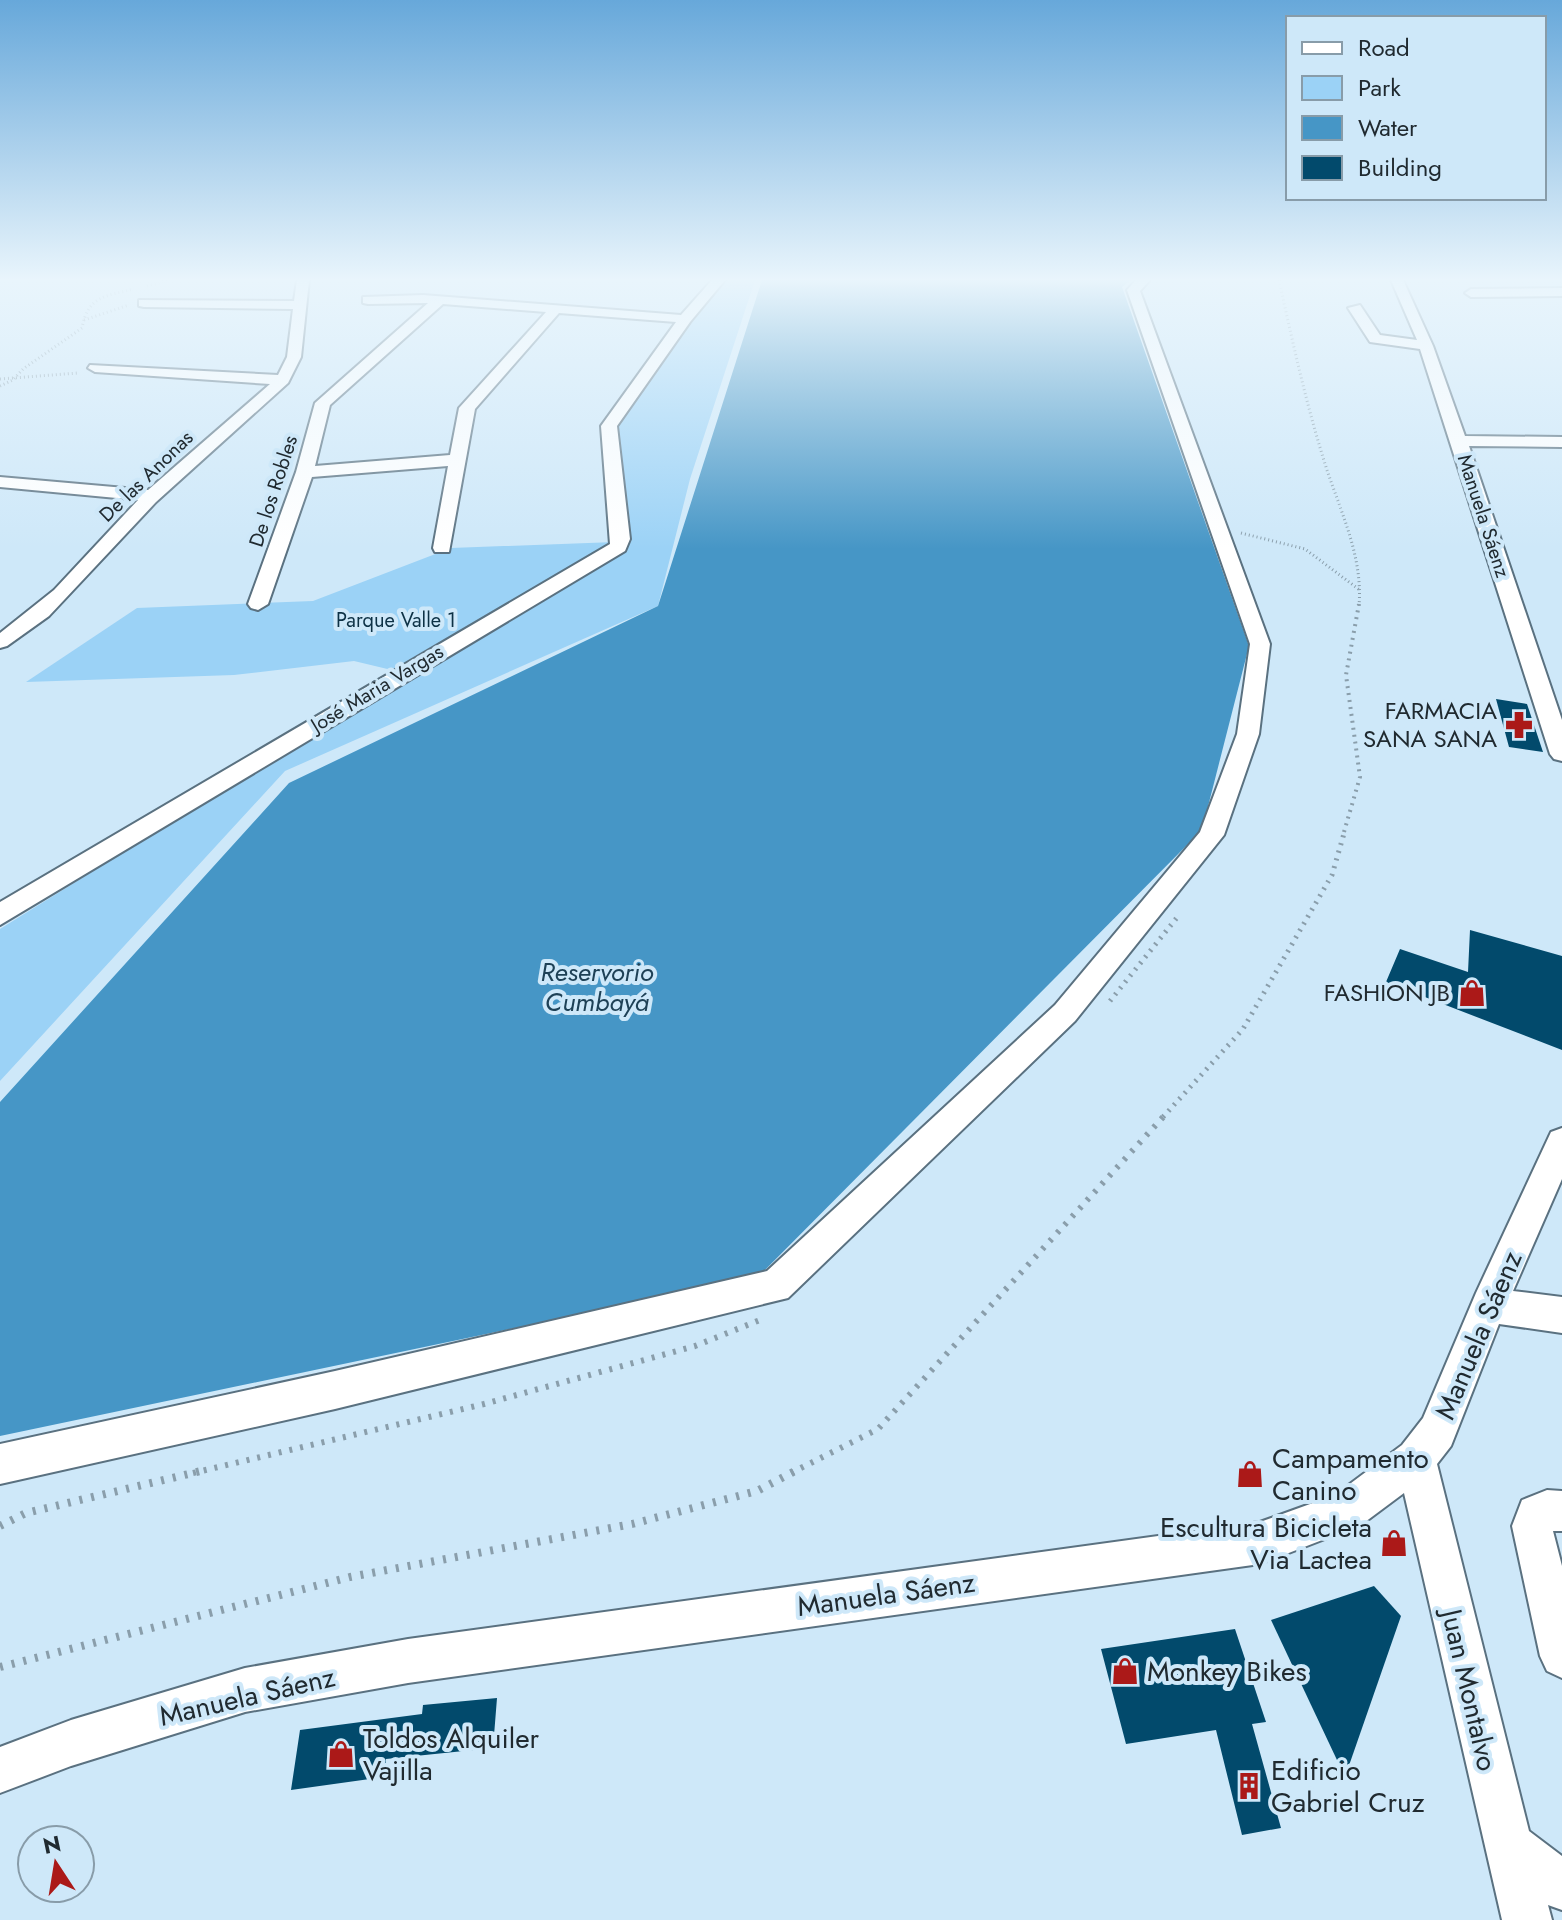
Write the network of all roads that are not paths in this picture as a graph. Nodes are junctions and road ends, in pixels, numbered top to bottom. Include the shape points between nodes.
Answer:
1 (120, 370) edge
2 (288, 370) edge
3 (359, 370) edge
4 (502, 370) edge
5 (649, 370) edge
6 (1162, 370) edge
7 (1434, 370) edge
8 (283, 380) junction
9 (1459, 441) junction
10 (1562, 442) edge
11 (456, 460) junction
12 (305, 472) junction
13 (0, 482) edge
14 (152, 496) junction
15 (442, 548) dead end
16 (258, 604) dead end
17 (0, 642) edge
18 (1558, 725) edge
19 (1562, 754) edge
20 (0, 915) edge
21 (1562, 1142) edge
22 (1489, 1305) junction
23 (1562, 1315) edge
24 (1416, 1459) junction
25 (0, 1464) edge
26 (1562, 1511) edge
27 (1562, 1656) edge
28 (0, 1770) edge
29 (1506, 1843) junction
30 (1562, 1886) edge
31 (1527, 1920) edge

1 - 8 street
2 - 8 street, De las Anonas
3 - 12 street, De los Robles via 323,403
4 - 11 street via 467,408
5 - 20 street, José Maria Vargas via 609,426 618,547
6 - 25 street via 1260,644 1248,734 1211,835 1065,1013 776,1286
7 - 9 street, Manuela Sáenz
8 - 14 street, De las Anonas
9 - 10 street
9 - 18 street, Manuela Sáenz
11 - 12 street
11 - 15 street
12 - 16 street, De los Robles
13 - 14 street
14 - 17 street, De las Anonas via 64,588
18 - 19 street, Manuela Sáenz
21 - 22 street, Manuela Sáenz
22 - 23 street
22 - 24 street, Manuela Sáenz via 1437,1432
24 - 28 street, Manuela Sáenz via 1347,1511 1260,1543 438,1657 245,1690
24 - 29 street, Juan Montalvo
26 - 27 street via 1536,1514 1532,1526
29 - 30 street
29 - 31 street, Juan Montalvo

